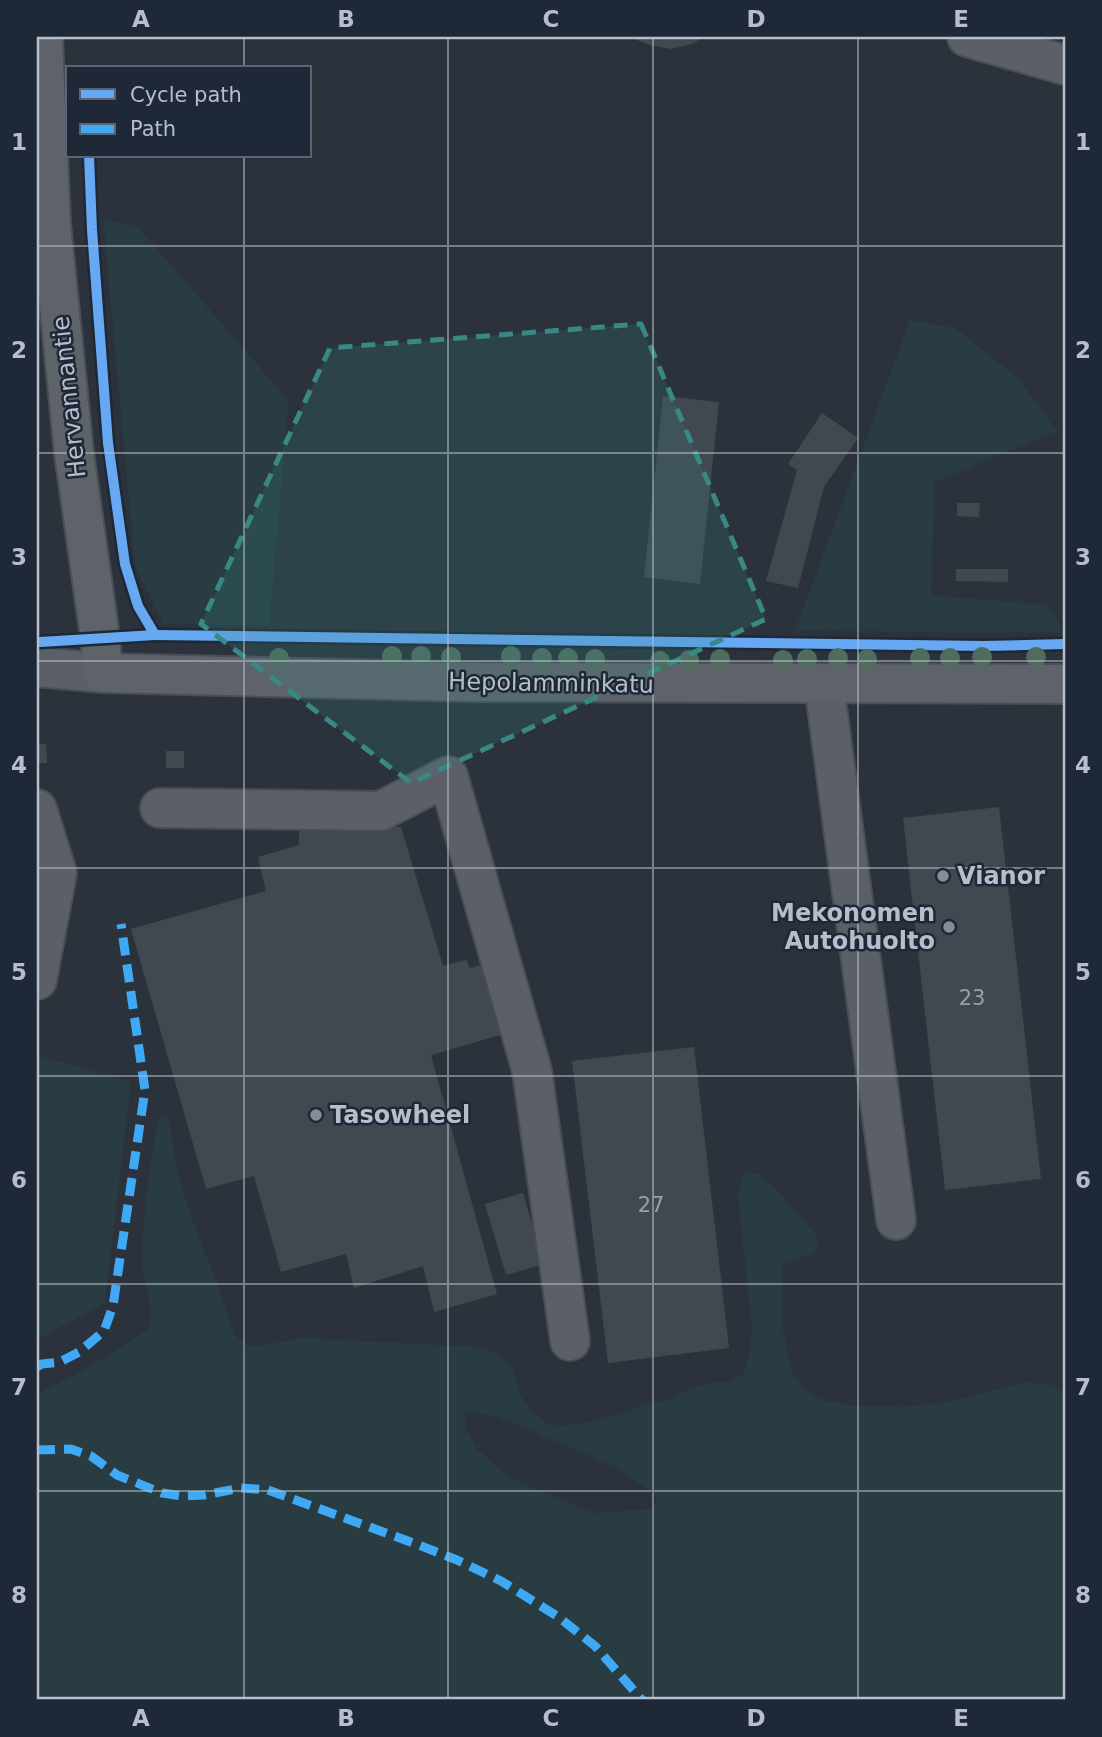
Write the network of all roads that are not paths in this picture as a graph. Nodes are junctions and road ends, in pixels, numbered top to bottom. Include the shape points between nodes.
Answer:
1 (43, 37) edge
2 (967, 37) edge
3 (1065, 65) edge
4 (37, 667) edge
5 (103, 673) junction
6 (1065, 684) edge
7 (824, 685) junction
8 (160, 807) dead end
9 (37, 809) edge
10 (37, 980) edge
11 (896, 1220) dead end
12 (570, 1341) dead end

1 - 5 main road, Hervannantie via 58,306
2 - 3 street
4 - 5 street, Hepolamminkatu
5 - 7 main road, Hepolamminkatu
6 - 7 main road, Hepolamminkatu
7 - 11 street
8 - 12 street via 381,811 448,776 532,1071
9 - 10 street via 57,873

